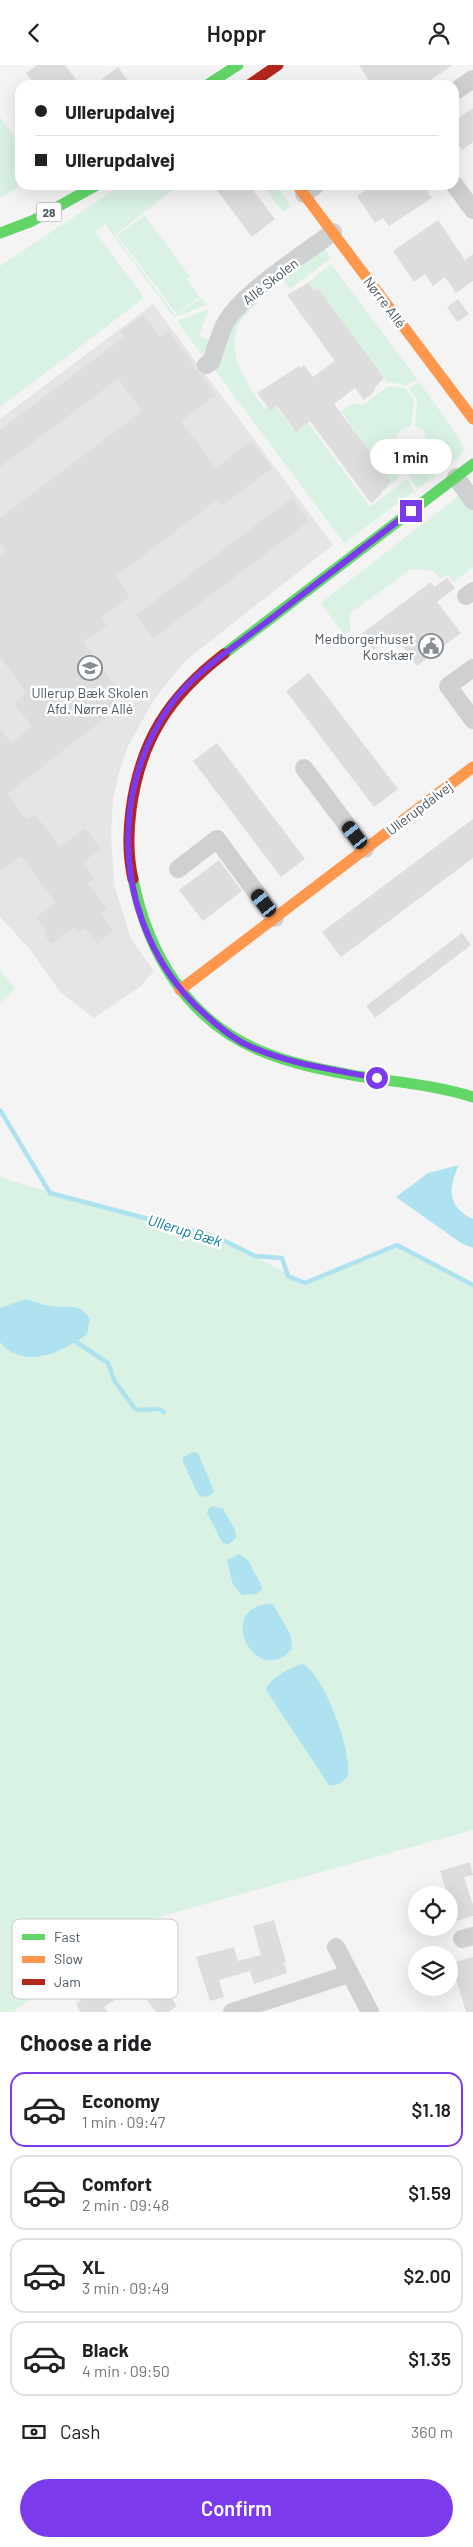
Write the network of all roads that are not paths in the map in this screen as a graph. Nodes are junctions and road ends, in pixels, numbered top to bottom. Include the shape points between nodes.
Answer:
1 (238, 65) edge
2 (258, 65) edge
3 (278, 65) edge
4 (473, 79) edge
5 (217, 80) edge
6 (256, 80) edge
7 (459, 89) edge
8 (87, 190) edge
9 (307, 190) edge
10 (458, 190) edge
11 (473, 210) edge
12 (17, 214) dead end
13 (0, 231) edge
14 (333, 233) junction
15 (206, 365) dead end
16 (473, 419) edge
17 (473, 464) edge
18 (456, 477) junction
19 (473, 501) edge
20 (473, 668) edge
21 (473, 719) edge
22 (473, 767) edge
23 (304, 768) dead end
24 (365, 849) junction
25 (178, 869) dead end
26 (275, 918) junction
27 (180, 990) junction
28 (473, 1097) edge
29 (336, 1947) dead end
30 (349, 1974) junction
31 (232, 2012) edge
32 (370, 2012) edge

1 - 5 street
2 - 5 street
3 - 6 street
4 - 7 street
8 - 13 street, 28 via 32,221
9 - 14 street, Nørre Allé
10 - 11 street
12 - 13 street, 28
14 - 15 street, Allé Skolen via 237,308 226,321 211,362
14 - 16 street, Nørre Allé
17 - 18 street
18 - 19 street
18 - 27 street via 207,667 173,702 147,743 131,792 127,846 133,893 150,942
20 - 21 street via 448,687
22 - 24 street, Ullerupdalvej
23 - 24 street
24 - 26 street, Ullerupdalvej
25 - 26 street via 217,839
26 - 27 street, Ullerupdalvej
27 - 28 street via 213,1022 242,1042 285,1061
29 - 30 street
30 - 31 street
30 - 32 street

